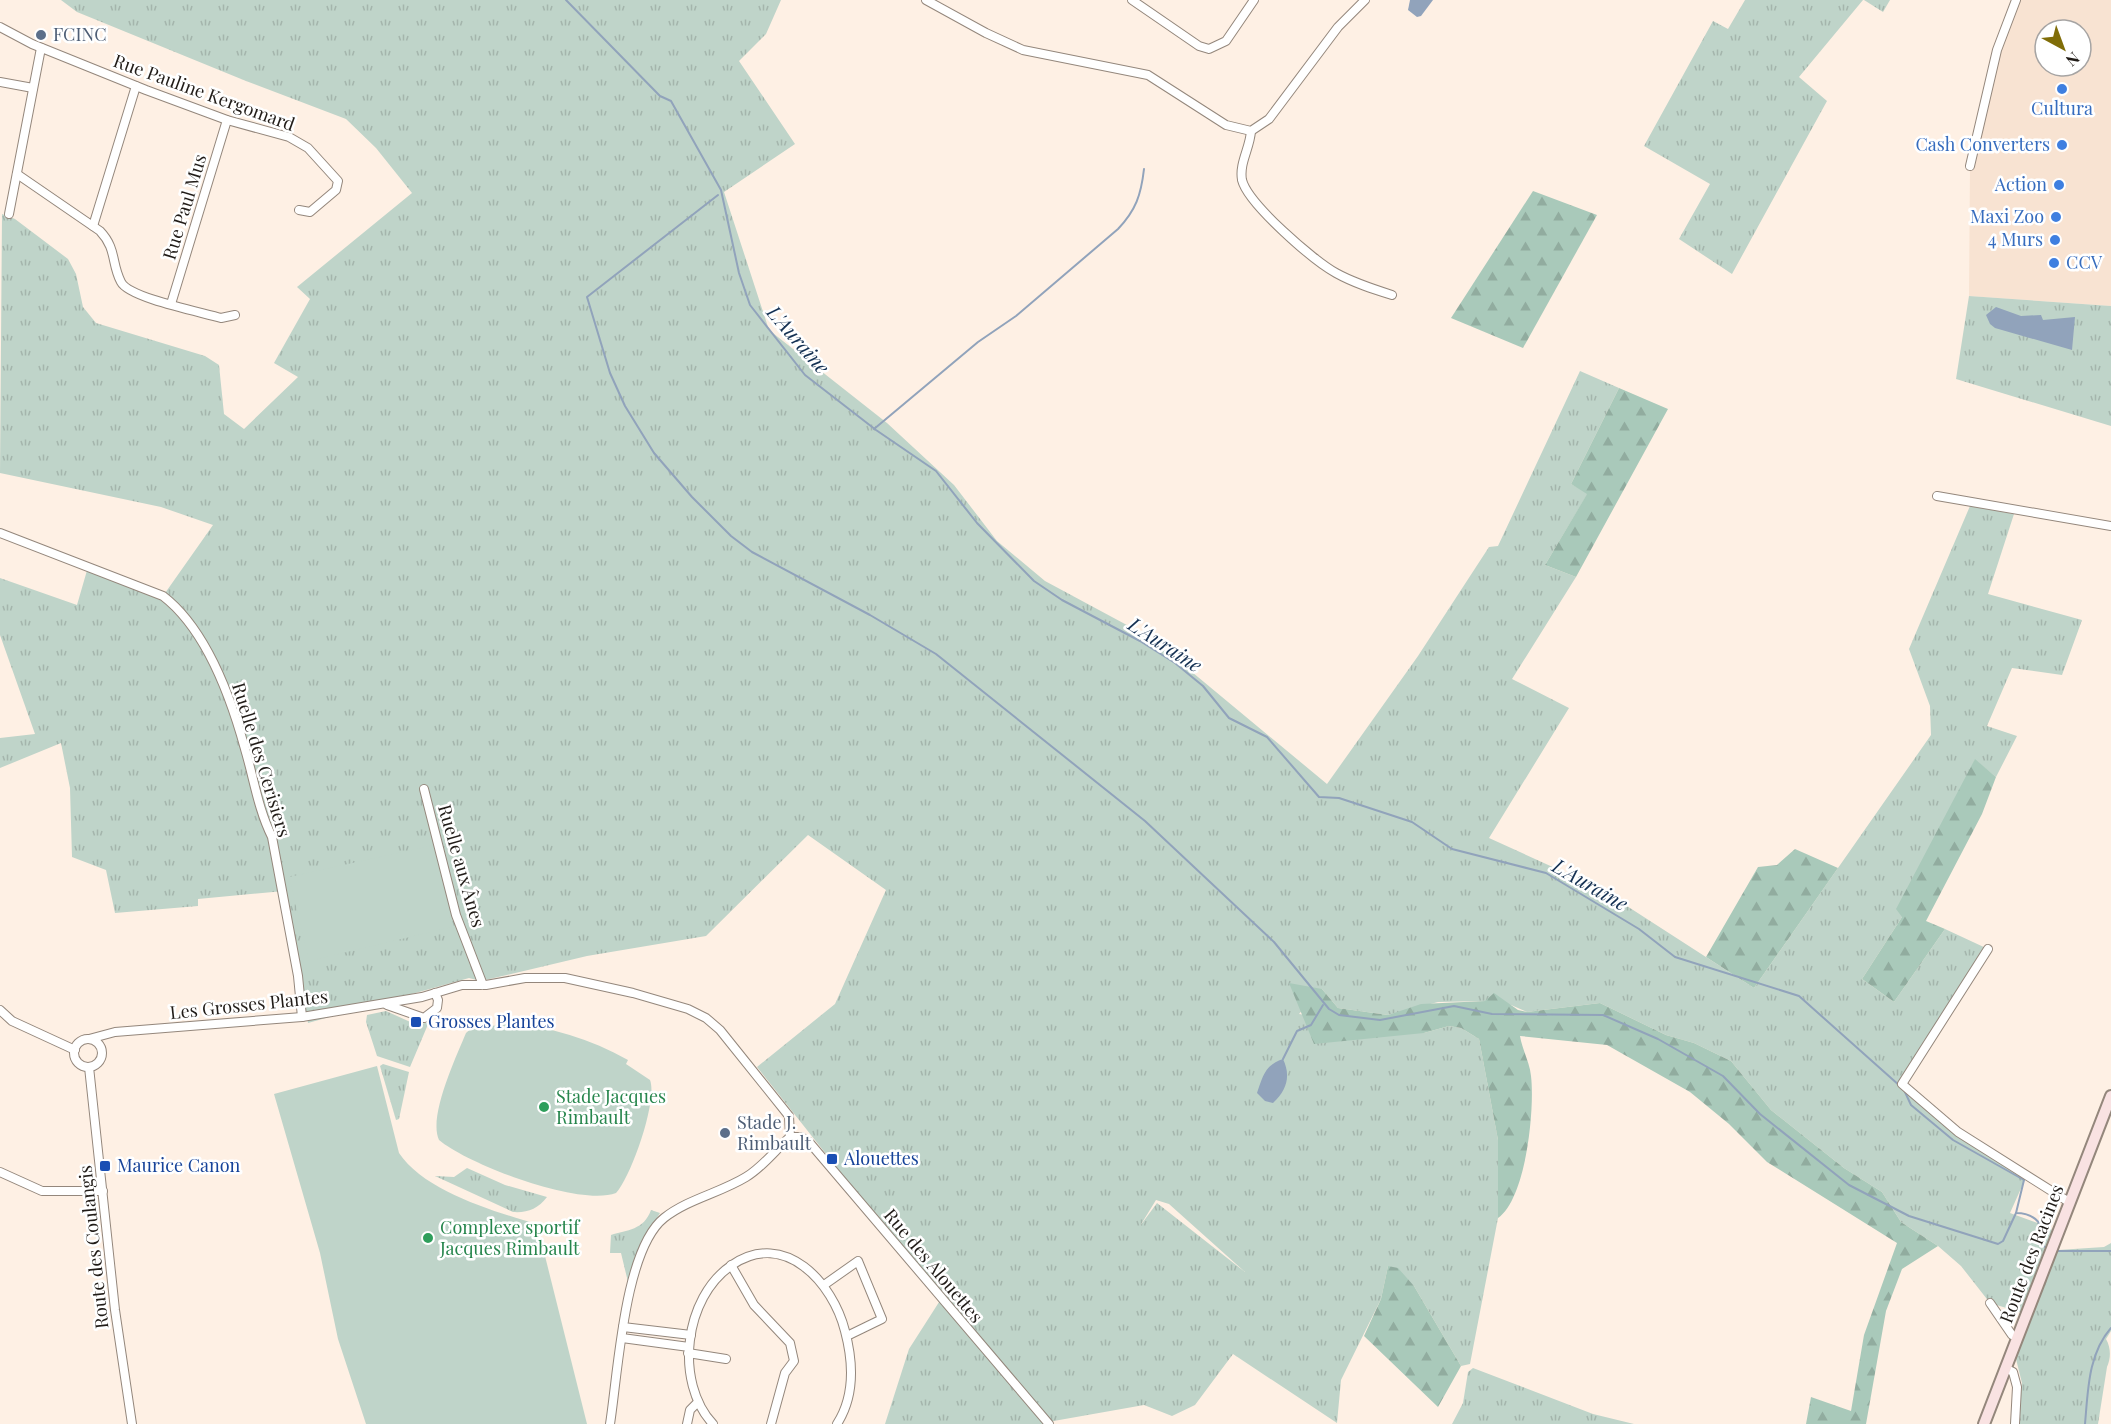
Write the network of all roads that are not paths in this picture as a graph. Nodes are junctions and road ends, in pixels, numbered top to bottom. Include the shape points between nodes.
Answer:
1 (926, 0) edge
2 (1132, 0) edge
3 (1254, 0) edge
4 (1365, 0) edge
5 (2016, 0) edge
6 (0, 27) edge
7 (41, 48) junction
8 (0, 82) edge
9 (136, 86) junction
10 (33, 88) junction
11 (227, 120) junction
12 (1251, 131) junction
13 (1970, 166) dead end
14 (17, 174) junction
15 (299, 210) dead end
16 (9, 214) dead end
17 (93, 226) junction
18 (1392, 294) dead end
19 (171, 304) junction
20 (235, 315) dead end
21 (1937, 496) dead end
22 (2111, 526) edge
23 (0, 533) edge
24 (424, 789) dead end
25 (1988, 950) dead end
26 (483, 985) junction
27 (435, 993) junction
28 (386, 1004) junction
29 (0, 1010) edge
30 (302, 1017) junction
31 (115, 1032) junction
32 (89, 1039) junction
33 (100, 1047) junction
34 (75, 1050) junction
35 (89, 1067) junction
36 (2111, 1096) edge
37 (790, 1137) junction
38 (0, 1172) edge
39 (103, 1191) junction
40 (2069, 1202) junction
41 (731, 1265) junction
42 (824, 1285) junction
43 (1990, 1303) dead end
44 (623, 1327) junction
45 (691, 1335) junction
46 (847, 1336) junction
47 (2017, 1337) junction
48 (622, 1338) junction
49 (689, 1350) junction
50 (726, 1359) dead end
51 (2005, 1368) junction
52 (698, 1402) junction
53 (132, 1424) edge
54 (610, 1424) edge
55 (687, 1424) edge
56 (713, 1424) edge
57 (771, 1424) edge
58 (837, 1424) edge
59 (1049, 1424) edge
60 (1984, 1424) edge
61 (2015, 1424) edge

1 - 12 street via 1023,50 1148,75 1226,125
2 - 3 street via 1209,49 1226,41
4 - 12 street via 1338,27 1269,119
5 - 13 street via 1997,50
6 - 7 street, Rue Pauline Kergomard
7 - 9 street, Rue Pauline Kergomard
7 - 10 street
8 - 10 street
9 - 11 street, Rue Pauline Kergomard
9 - 17 street
10 - 14 street
11 - 15 street, Rue Pauline Kergomard via 289,137 308,148 331,171 338,181 336,190 310,212
11 - 19 street, Rue Paul Mus
12 - 18 street via 1242,173 1250,195 1318,261 1370,289
14 - 16 street
14 - 17 street
17 - 19 street via 110,244 124,287
19 - 20 street via 221,318
21 - 22 street
23 - 30 street, Ruelle des Cerisiers via 164,596 179,608 202,644 224,685 263,820 272,837
24 - 26 street, Ruelle aux Ânes via 456,915
25 - 40 street via 1902,1084 1958,1132
26 - 27 street, Les Grosses Plantes via 462,985
26 - 37 street, Les Grosses Plantes via 525,978 565,978 688,1009 720,1030 789,1116
27 - 28 street, Les Grosses Plantes
27 - 28 street via 437,1008 424,1018
28 - 30 street, Les Grosses Plantes
29 - 34 street via 12,1021
30 - 31 street, Les Grosses Plantes
31 - 32 street, Les Grosses Plantes
31 - 33 street
32 - 33 street
32 - 34 street via 81,1041
33 - 35 street via 100,1060
34 - 35 street via 77,1062
35 - 39 street, Route des Coulangis
36 - 40 main road, Route des Racines
37 - 44 street via 747,1176 676,1210 656,1226 640,1256
37 - 59 street, Rue des Alouettes via 808,1142
38 - 39 street via 42,1191
39 - 53 street, Route des Coulangis
40 - 47 main road, Route des Racines
41 - 42 street via 746,1257 779,1255 807,1267
41 - 45 street via 710,1287
41 - 57 street via 754,1305 794,1350 794,1361 785,1373
42 - 46 street via 837,1306
42 - 46 street via 858,1261 882,1319
43 - 47 street
44 - 45 street
44 - 48 street
45 - 49 street
46 - 58 street via 852,1373
47 - 51 main road, Route des Racines
48 - 49 street
48 - 54 street
49 - 50 street
49 - 52 street via 689,1372
51 - 60 main road, Route des Racines
51 - 61 street via 2013,1372 2017,1387
52 - 55 street via 690,1410
52 - 56 street

